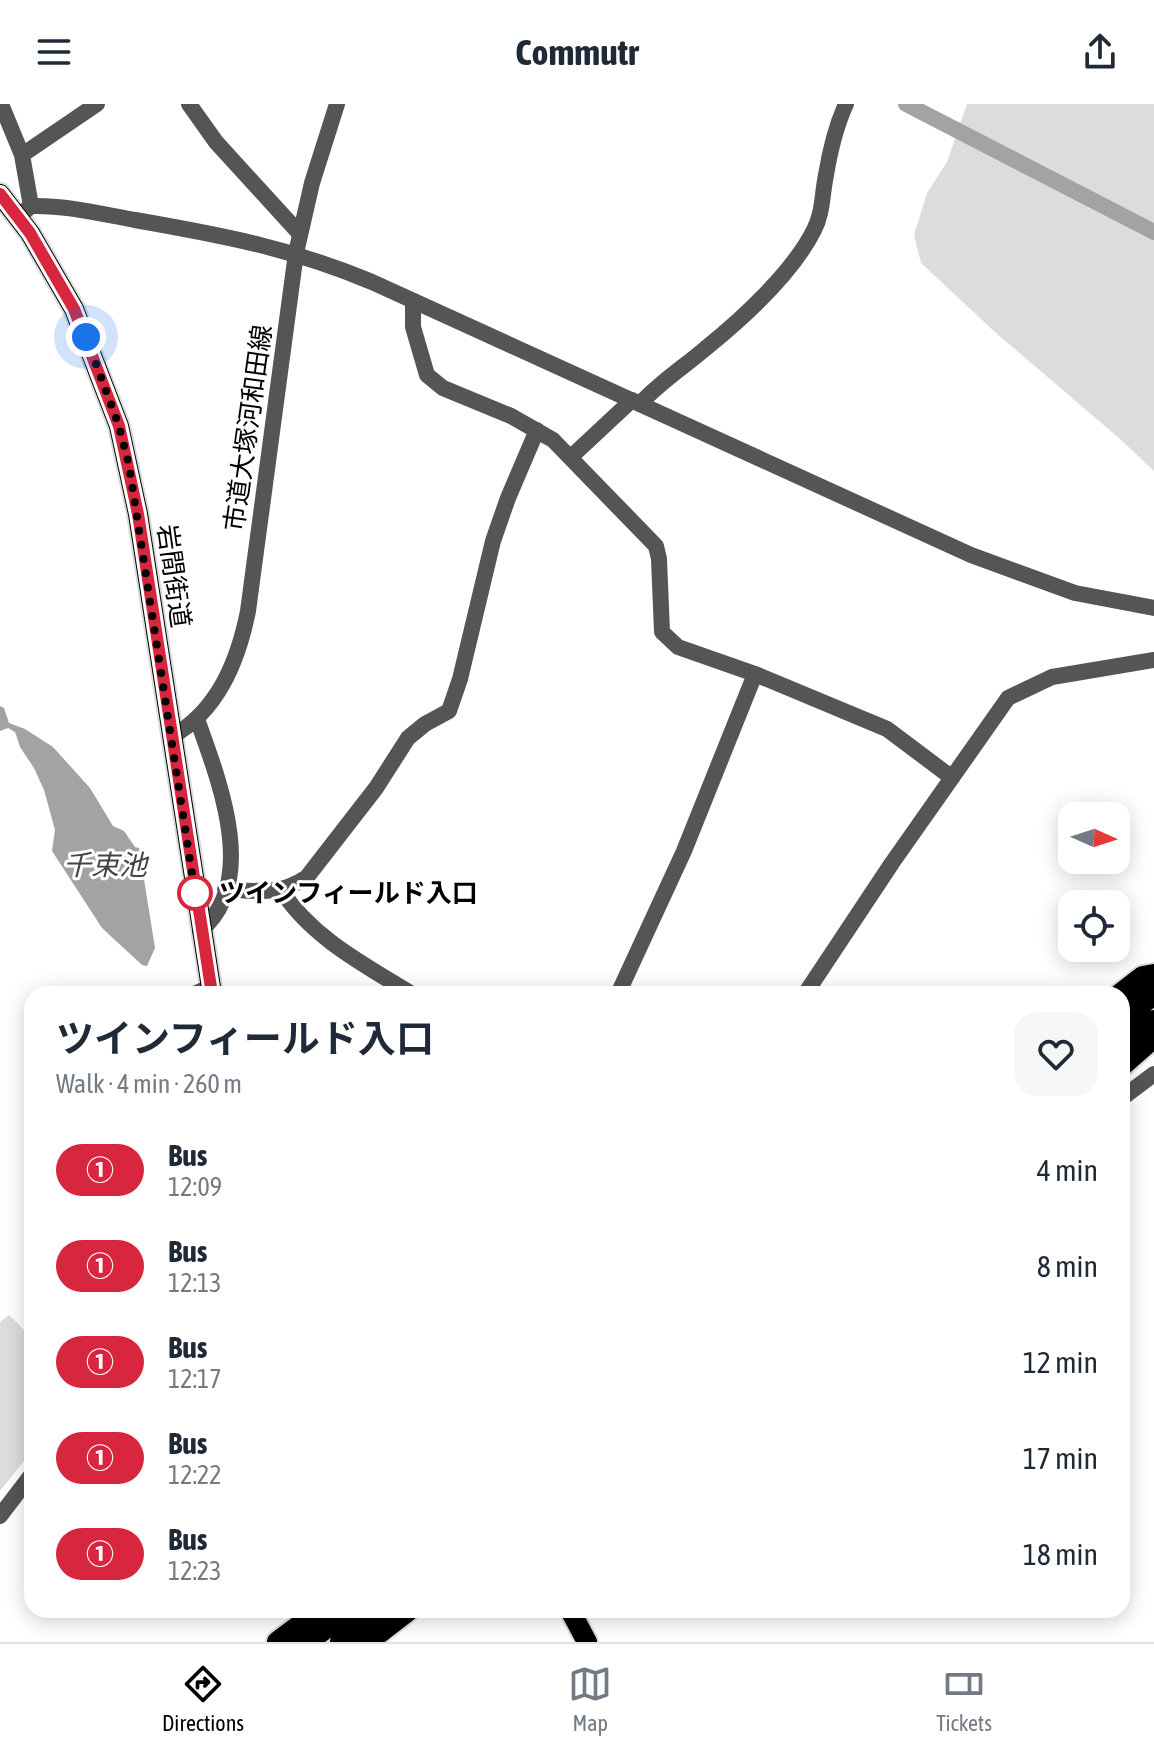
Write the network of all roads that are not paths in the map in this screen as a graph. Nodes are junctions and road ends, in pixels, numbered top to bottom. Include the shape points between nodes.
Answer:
1 (1, 104) edge
2 (97, 104) edge
3 (189, 104) edge
4 (337, 104) edge
5 (846, 104) edge
6 (22, 155) junction
7 (0, 194) edge
8 (25, 211) junction
9 (300, 234) junction
10 (296, 253) junction
11 (413, 301) junction
12 (636, 402) junction
13 (537, 430) junction
14 (572, 456) junction
15 (1154, 608) edge
16 (1154, 660) edge
17 (755, 674) junction
18 (197, 719) junction
19 (171, 737) junction
20 (951, 777) junction
21 (225, 889) junction
22 (281, 890) junction
23 (200, 931) junction
24 (1151, 979) edge
25 (205, 986) edge
26 (399, 986) edge
27 (622, 986) edge
28 (810, 986) edge
29 (1130, 990) edge
30 (1130, 1007) edge
31 (1154, 1021) edge
32 (1154, 1037) edge
33 (1130, 1040) edge
34 (1130, 1058) edge
35 (1154, 1074) edge
36 (1130, 1092) edge
37 (24, 1483) edge
38 (2, 1509) edge
39 (310, 1618) edge
40 (338, 1618) edge
41 (372, 1618) edge
42 (398, 1618) edge
43 (573, 1618) edge
44 (583, 1640) edge
45 (278, 1642) edge
46 (307, 1642) edge
47 (341, 1642) edge
48 (367, 1642) edge

1 - 6 street
2 - 6 street
3 - 9 street via 216,142
4 - 9 street, 市道大塚河和田線
5 - 12 street via 814,231 767,293
6 - 8 street
7 - 8 main road, 岩間街道
8 - 10 street via 72,209
8 - 19 main road, 岩間街道 via 74,309 119,426 138,514
9 - 10 street, 市道大塚河和田線
10 - 11 street
10 - 18 street, 市道大塚河和田線 via 248,611 233,664
11 - 12 street
11 - 13 street via 413,327 427,375 443,388
12 - 14 street
12 - 15 street via 1011,571 1075,593
13 - 14 street
13 - 22 street via 493,541 449,711 408,738 307,877
14 - 17 street via 656,546 662,632 678,647
16 - 20 street via 1052,677 1024,688 1008,698
17 - 20 street via 887,729
17 - 27 street via 684,851
18 - 19 street, 市道大塚河和田線
18 - 21 street via 230,822
19 - 23 main road, 岩間街道
20 - 28 street
21 - 22 street
21 - 23 street via 217,911
22 - 26 street via 311,926
23 - 25 main road, 岩間街道
24 - 29 highway
24 - 30 highway
31 - 33 highway
32 - 34 highway
35 - 36 street
37 - 38 street
39 - 45 highway
40 - 46 highway
41 - 47 highway
42 - 48 highway
43 - 44 main road

